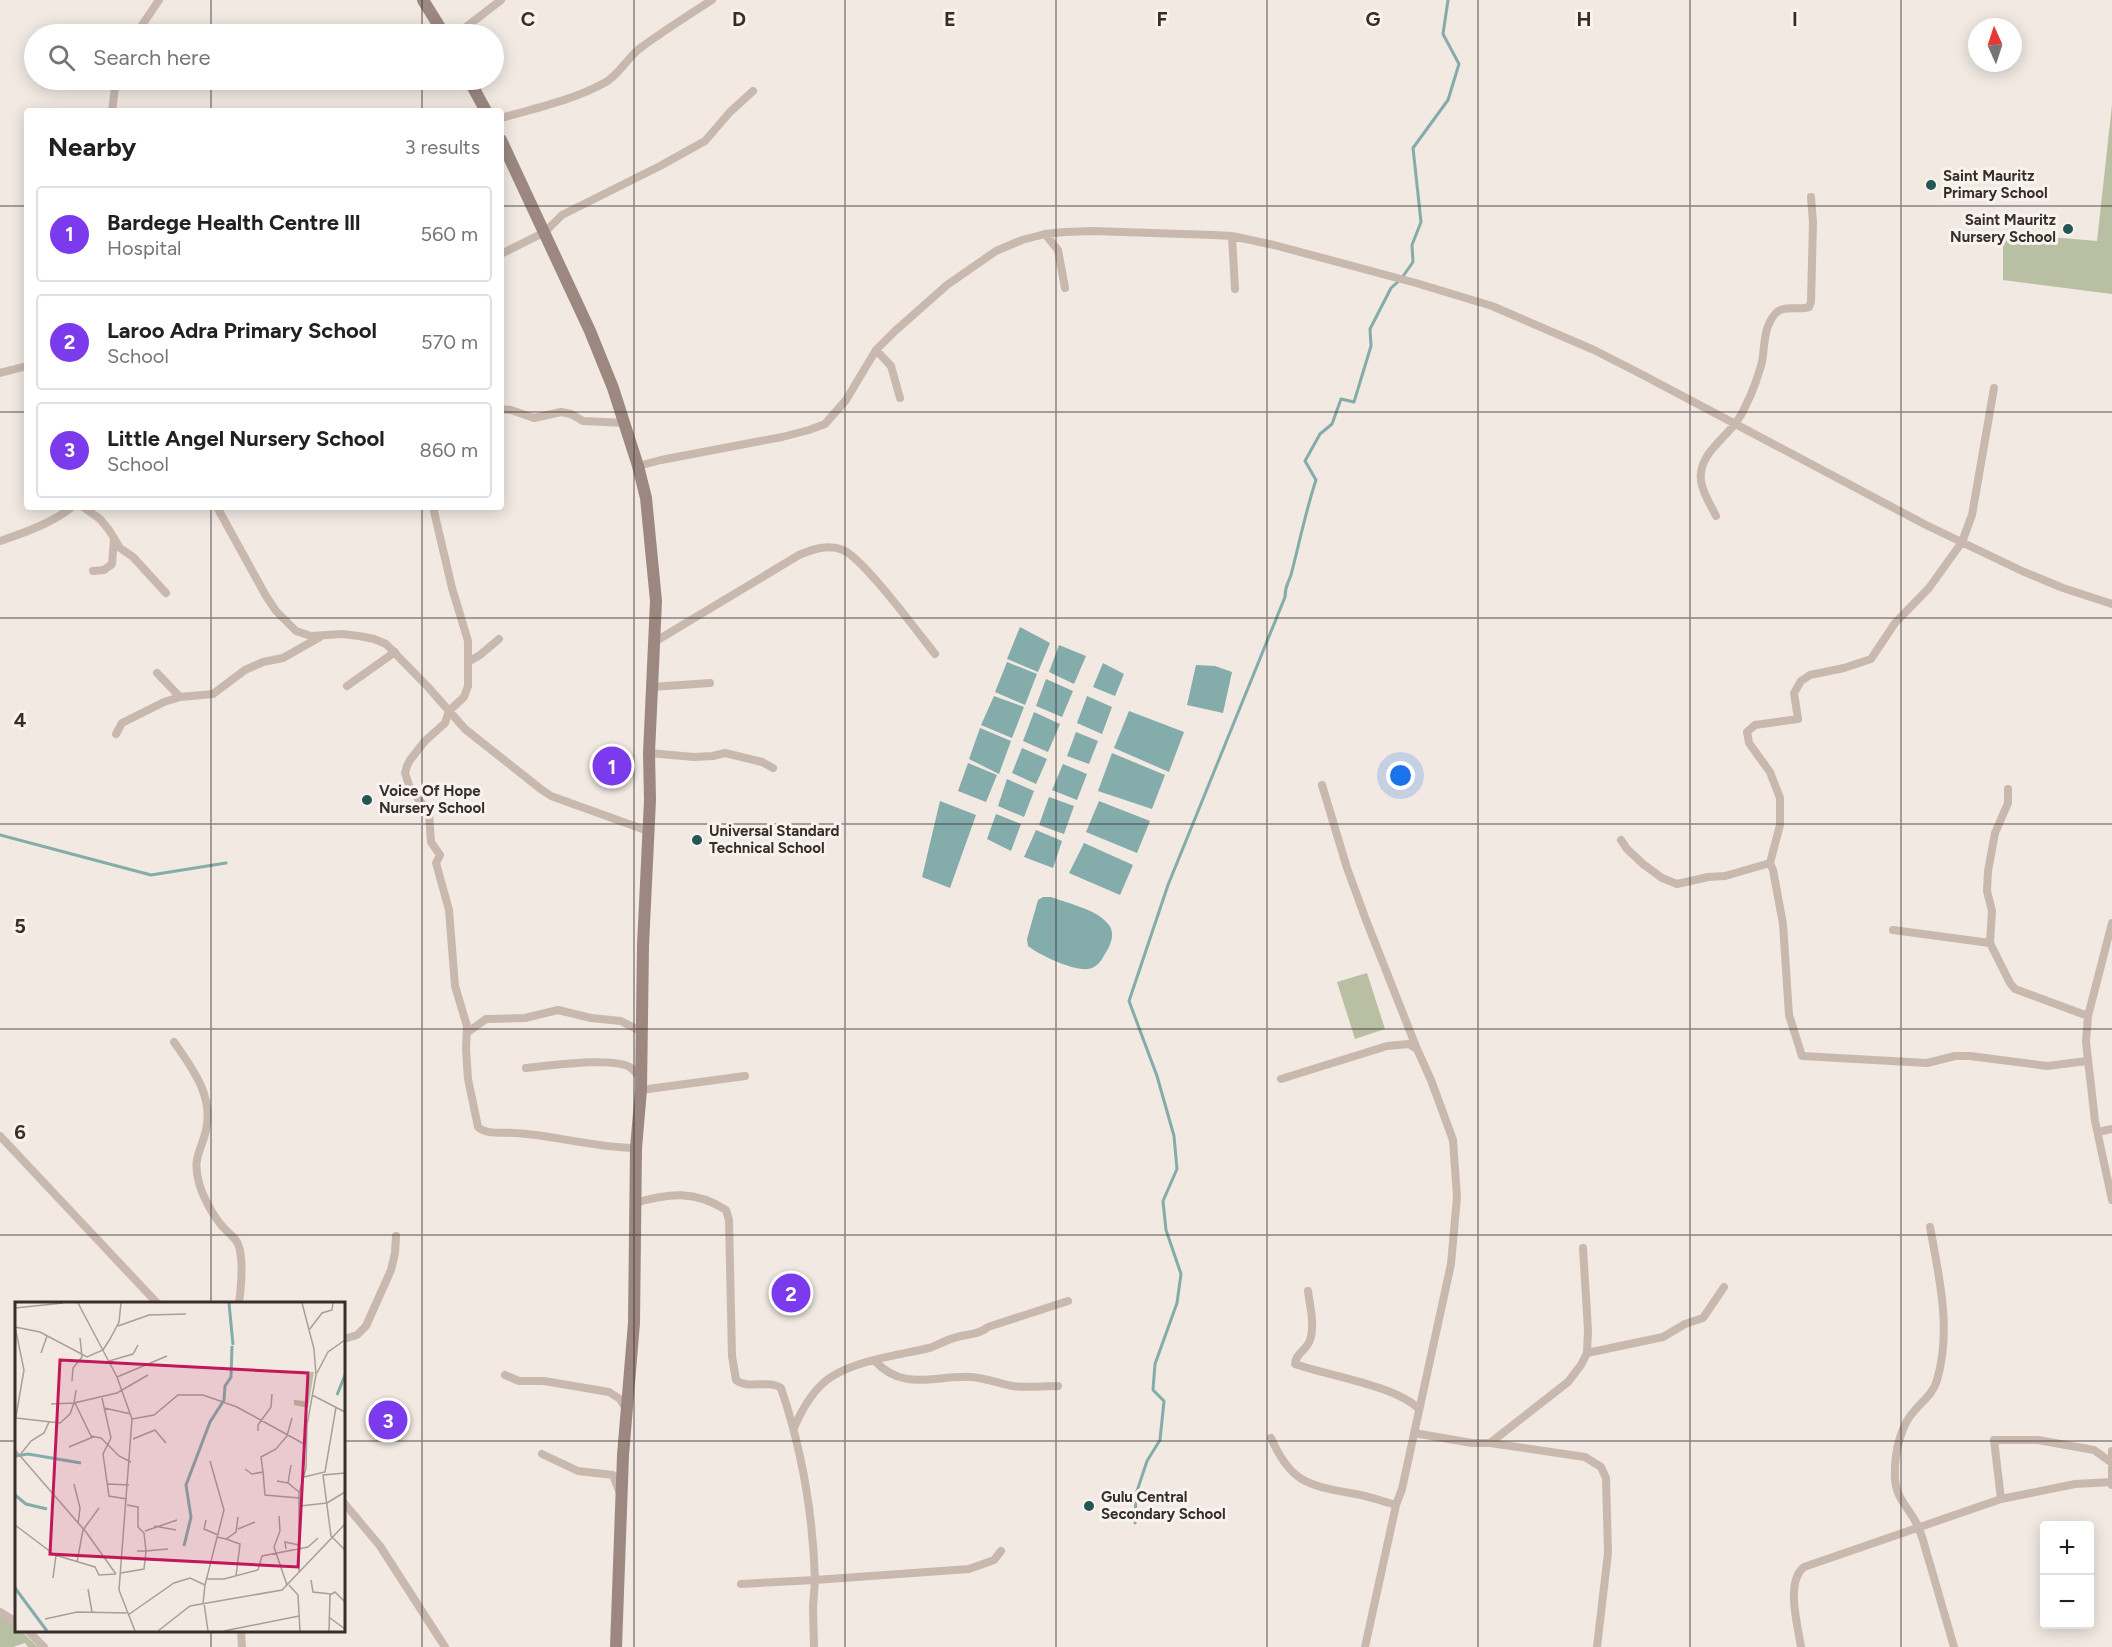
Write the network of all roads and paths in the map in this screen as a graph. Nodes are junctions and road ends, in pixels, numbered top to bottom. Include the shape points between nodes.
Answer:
1 (159, 0) edge
2 (423, 0) edge
3 (501, 0) edge
4 (712, 0) edge
5 (143, 24) edge
6 (438, 24) edge
7 (470, 24) edge
8 (115, 90) edge
9 (474, 90) edge
10 (753, 91) dead end
11 (112, 108) edge
12 (484, 108) edge
13 (504, 117) edge
14 (504, 146) edge
15 (1811, 197) dead end
16 (545, 232) junction
17 (1045, 234) junction
18 (1232, 237) junction
19 (504, 252) edge
20 (1065, 288) dead end
21 (1235, 289) dead end
22 (876, 350) junction
23 (24, 367) edge
24 (0, 373) edge
25 (1994, 388) dead end
26 (900, 398) dead end
27 (504, 409) edge
28 (625, 423) junction
29 (1735, 424) junction
30 (638, 466) junction
31 (68, 510) edge
32 (87, 510) edge
33 (219, 510) edge
34 (434, 510) edge
35 (1716, 516) dead end
36 (114, 539) junction
37 (0, 541) edge
38 (1962, 542) junction
39 (93, 571) dead end
40 (166, 593) dead end
41 (2112, 604) edge
42 (320, 637) junction
43 (499, 639) dead end
44 (656, 641) junction
45 (395, 652) junction
46 (935, 654) dead end
47 (468, 662) junction
48 (158, 674) dead end
49 (710, 683) dead end
50 (347, 686) dead end
51 (652, 687) junction
52 (180, 697) junction
53 (449, 711) junction
54 (117, 734) dead end
55 (649, 753) junction
56 (773, 768) dead end
57 (1322, 785) dead end
58 (2008, 789) dead end
59 (648, 831) junction
60 (1621, 840) dead end
61 (1770, 863) junction
62 (2112, 923) edge
63 (1893, 930) dead end
64 (1990, 944) junction
65 (2088, 1016) junction
66 (468, 1032) junction
67 (642, 1032) junction
68 (174, 1042) dead end
69 (1417, 1049) junction
70 (2087, 1061) junction
71 (526, 1068) dead end
72 (745, 1076) dead end
73 (1281, 1079) dead end
74 (641, 1085) junction
75 (2112, 1129) edge
76 (2098, 1132) junction
77 (0, 1136) edge
78 (636, 1148) junction
79 (2112, 1200) edge
80 (635, 1203) junction
81 (1930, 1227) dead end
82 (396, 1236) dead end
83 (1583, 1248) dead end
84 (1724, 1287) dead end
85 (1308, 1291) dead end
86 (1068, 1301) dead end
87 (156, 1302) edge
88 (239, 1302) edge
89 (345, 1339) edge
90 (1587, 1353) junction
91 (875, 1361) junction
92 (505, 1376) dead end
93 (1058, 1386) dead end
94 (1419, 1409) junction
95 (627, 1412) junction
96 (794, 1428) junction
97 (1414, 1433) junction
98 (1271, 1438) dead end
99 (1490, 1443) junction
100 (2112, 1451) edge
101 (542, 1454) dead end
102 (2112, 1463) edge
103 (2112, 1483) edge
104 (622, 1497) junction
105 (2001, 1499) junction
106 (345, 1504) edge
107 (1396, 1505) junction
108 (1919, 1527) junction
109 (1001, 1551) dead end
110 (815, 1580) junction
111 (741, 1584) dead end
112 (0, 1612) edge
113 (15, 1621) edge
114 (29, 1632) edge
115 (241, 1632) edge
116 (44, 1647) edge
117 (242, 1647) edge
118 (445, 1647) edge
119 (616, 1647) edge
120 (814, 1647) edge
121 (1365, 1647) edge
122 (1597, 1647) edge
123 (1801, 1647) edge
124 (1954, 1647) edge

1 - 5 street
2 - 6 street
3 - 7 street
4 - 13 street via 638,50 606,82
8 - 11 street
9 - 12 street
10 - 16 street via 705,141 562,215
14 - 16 street
15 - 29 street via 1811,302 1809,307 1776,312 1763,342 1756,383
16 - 19 street
16 - 28 street via 602,358
17 - 18 street via 1093,231
17 - 20 street via 1058,250
17 - 22 street via 996,251 975,265 947,285
18 - 21 street
18 - 29 street via 1353,266 1521,316
22 - 26 street via 891,366
22 - 30 street via 846,400 825,424 782,437
23 - 24 street
25 - 38 street via 1972,515
27 - 28 street via 534,418 561,412 583,421
28 - 30 street
29 - 35 street via 1717,443 1701,470 1706,496
29 - 38 street
30 - 44 street via 646,498
31 - 37 street via 34,529
32 - 36 street via 100,519
33 - 42 street via 276,611 296,631
34 - 47 street via 465,629
36 - 39 street via 112,564
36 - 40 street
38 - 41 street via 2063,588
38 - 61 street via 1871,658 1810,675 1794,693 1798,719 1755,725 1747,732 1749,743 1770,772 1780,798 1780,825
42 - 45 street via 342,634 374,639
42 - 52 street via 283,658 245,670 213,694
43 - 47 street
44 - 46 street via 798,555 812,549 836,548 846,551 861,565
44 - 51 street
45 - 50 street
45 - 53 street
47 - 53 street via 464,697
48 - 52 street
49 - 51 street
51 - 55 street
52 - 54 street via 122,723
53 - 59 street via 465,729 551,796
53 - 66 street via 446,723 419,748 405,774 410,788 429,813 430,842 440,855 436,863 449,910 455,986
55 - 56 street via 694,757 725,753
55 - 59 street
57 - 69 street via 1347,868
58 - 64 street via 2008,803 1995,833 1988,871
59 - 67 street
60 - 61 street via 1643,864 1677,884
61 - 70 street via 1783,924 1789,1015 1802,1056 1928,1063 1970,1056 2047,1066
62 - 65 street
63 - 64 street
64 - 65 street via 2015,989
65 - 70 street
66 - 67 street via 492,1018 525,1018 558,1010 621,1021
66 - 78 street via 468,1079 480,1130
67 - 74 street
68 - 88 street via 190,1063 207,1104 206,1132 196,1157 198,1181 221,1224 238,1245
69 - 73 street via 1409,1044 1387,1046
69 - 94 street via 1453,1140 1457,1197 1451,1264
70 - 76 street
71 - 74 street via 604,1063 630,1067
72 - 74 street
74 - 78 street
75 - 76 street
76 - 79 street
77 - 87 street
78 - 80 street
80 - 95 street via 634,1323
80 - 96 street via 662,1195 685,1194 726,1210 736,1380 741,1384 781,1388
81 - 108 street via 1944,1305 1942,1353 1932,1392 1905,1424 1895,1468 1896,1488
82 - 89 street via 391,1270 366,1326 357,1335
83 - 90 street
84 - 90 street via 1703,1318 1663,1337
85 - 94 street via 1310,1341 1295,1364 1391,1393
86 - 91 street via 980,1333
90 - 99 street via 1568,1382
91 - 93 street via 888,1373 906,1379 966,1377 1012,1386
91 - 96 street via 831,1377 807,1402
92 - 95 street via 609,1392
94 - 97 street
95 - 104 street
96 - 110 street via 811,1524
97 - 99 street
97 - 107 street
98 - 107 street via 1287,1468 1304,1481
99 - 122 street via 1585,1457 1600,1467 1606,1478 1608,1553
100 - 102 street
101 - 104 street via 578,1471 613,1475
102 - 103 street
102 - 105 street via 2094,1450 2038,1440 1994,1440
103 - 105 street via 2075,1484
104 - 119 street
105 - 108 street
106 - 118 street via 380,1546
107 - 121 street
108 - 123 street via 1800,1570 1793,1587
108 - 124 street
109 - 110 street via 994,1560 969,1569
110 - 111 street
110 - 120 street
112 - 113 street
114 - 116 street
115 - 117 street

